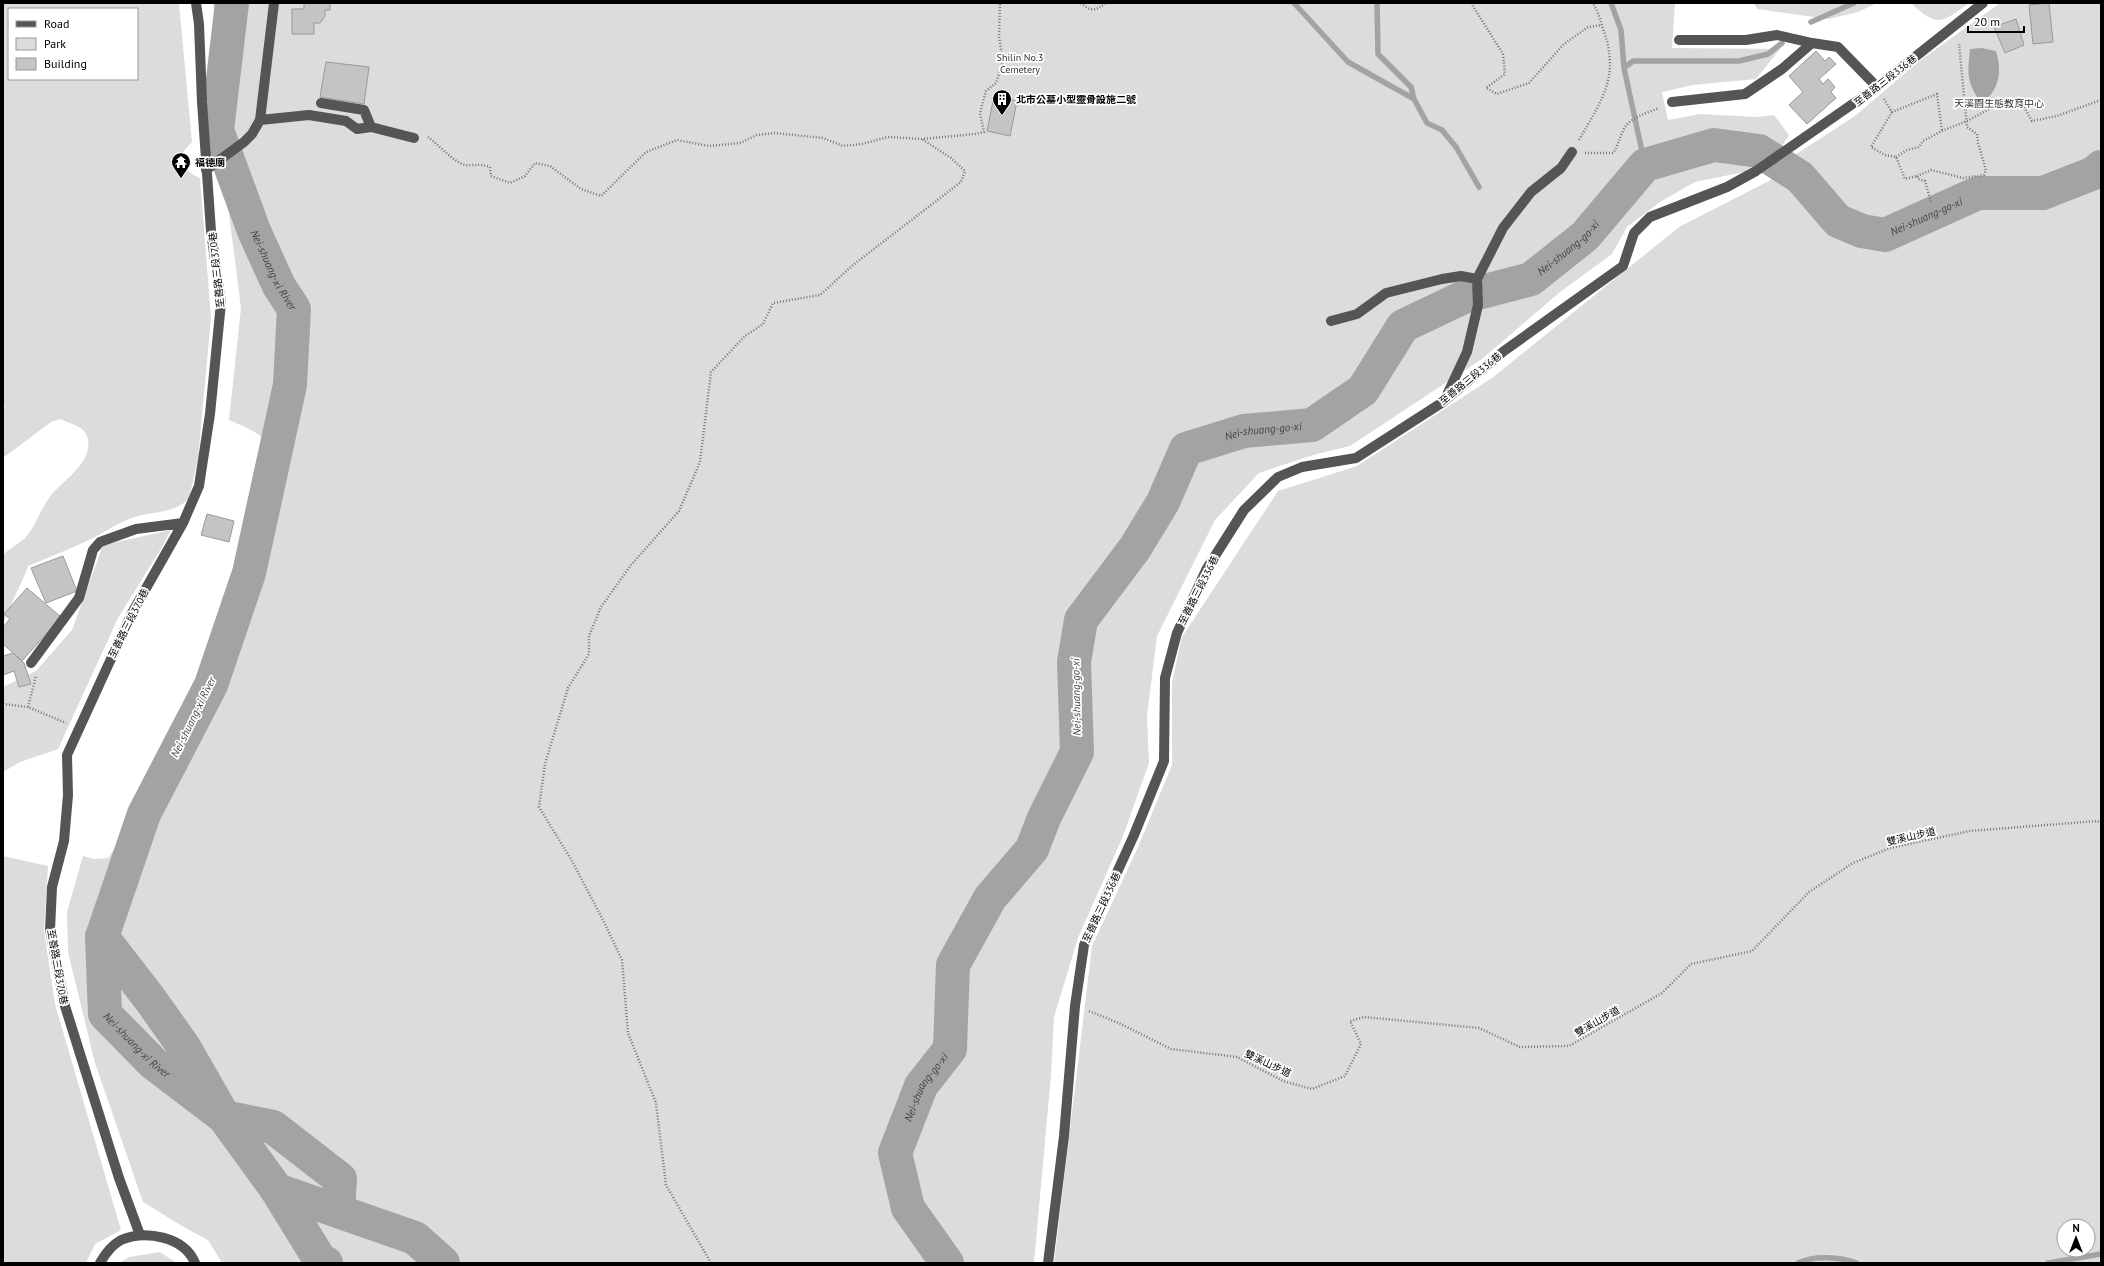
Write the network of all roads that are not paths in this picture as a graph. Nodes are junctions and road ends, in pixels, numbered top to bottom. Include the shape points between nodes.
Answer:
1 (196, 3) edge
2 (274, 3) edge
3 (1983, 3) edge
4 (1679, 40) dead end
5 (1812, 43) junction
6 (1878, 87) junction
7 (1672, 102) road end
8 (321, 103) dead end
9 (260, 120) junction
10 (371, 127) junction
11 (414, 138) road end
12 (1572, 152) road end
13 (206, 170) junction
14 (1477, 279) junction
15 (1331, 321) dead end
16 (1443, 402) junction
17 (183, 523) junction
18 (31, 663) road end
19 (140, 1235) junction
20 (100, 1263) edge
21 (195, 1263) edge
22 (1048, 1263) edge

1 - 13 street, 至善路三段370巷
2 - 9 street
3 - 6 street, 至善路三段336巷
4 - 5 street via 1746,40 1777,35
5 - 6 street via 1838,48
5 - 7 street via 1782,69 1745,94
6 - 16 street, 至善路三段336巷 via 1756,171 1726,187 1650,217 1634,233 1623,266 1504,351
8 - 10 street via 364,110
9 - 10 street via 309,115 346,121 358,128
9 - 13 street via 244,142
10 - 11 street
12 - 14 street via 1561,168 1531,192 1503,228
13 - 17 street, 至善路三段370巷 via 211,231 222,303 199,486
14 - 15 street via 1461,276 1442,279 1386,294 1357,314
14 - 16 street via 1478,305 1467,352
16 - 22 street, 至善路三段336巷 via 1356,458 1302,467 1278,477 1244,510 1206,570 1177,633 1165,678 1164,761 1084,945 1075,1006 1064,1136
17 - 18 street via 136,529 100,542 93,550 79,598
17 - 19 street, 至善路三段370巷 via 132,613 67,755 68,795 64,841 52,887 50,930 64,1006 118,1178
19 - 20 street via 120,1241 109,1250
19 - 21 street via 163,1237 178,1244 192,1255

